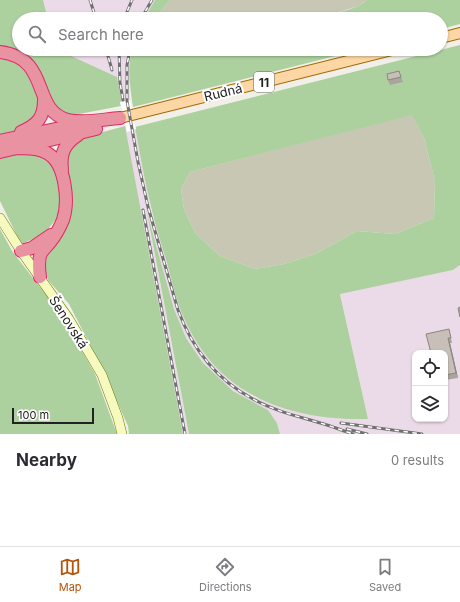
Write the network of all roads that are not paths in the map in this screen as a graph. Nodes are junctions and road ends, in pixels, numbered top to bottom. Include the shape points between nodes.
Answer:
1 (460, 33) edge
2 (448, 36) edge
3 (0, 52) edge
4 (12, 55) edge
5 (16, 56) edge
6 (368, 56) edge
7 (44, 100) junction
8 (120, 118) joint
9 (95, 124) junction
10 (0, 137) edge
11 (0, 141) edge
12 (14, 148) junction
13 (0, 152) edge
14 (63, 177) junction
15 (0, 218) edge
16 (58, 230) junction
17 (41, 253) junction
18 (24, 254) junction
19 (40, 277) junction
20 (122, 434) edge

1 - 2 main road
3 - 4 highway
5 - 7 highway via 33,70
6 - 8 main road, Rudná / 11
7 - 9 highway via 53,112 62,118
7 - 10 highway via 42,115 34,126
8 - 9 highway, 11
9 - 11 highway, 11
9 - 12 highway, 11
9 - 14 highway via 65,147 61,157
12 - 13 highway, 11
12 - 14 highway via 48,153 57,162
14 - 16 highway via 66,208
15 - 18 street, Šenovská
16 - 17 highway
16 - 18 highway
17 - 18 highway
17 - 19 highway
18 - 19 street, Šenovská
19 - 20 street, Šenovská via 69,319 102,375

